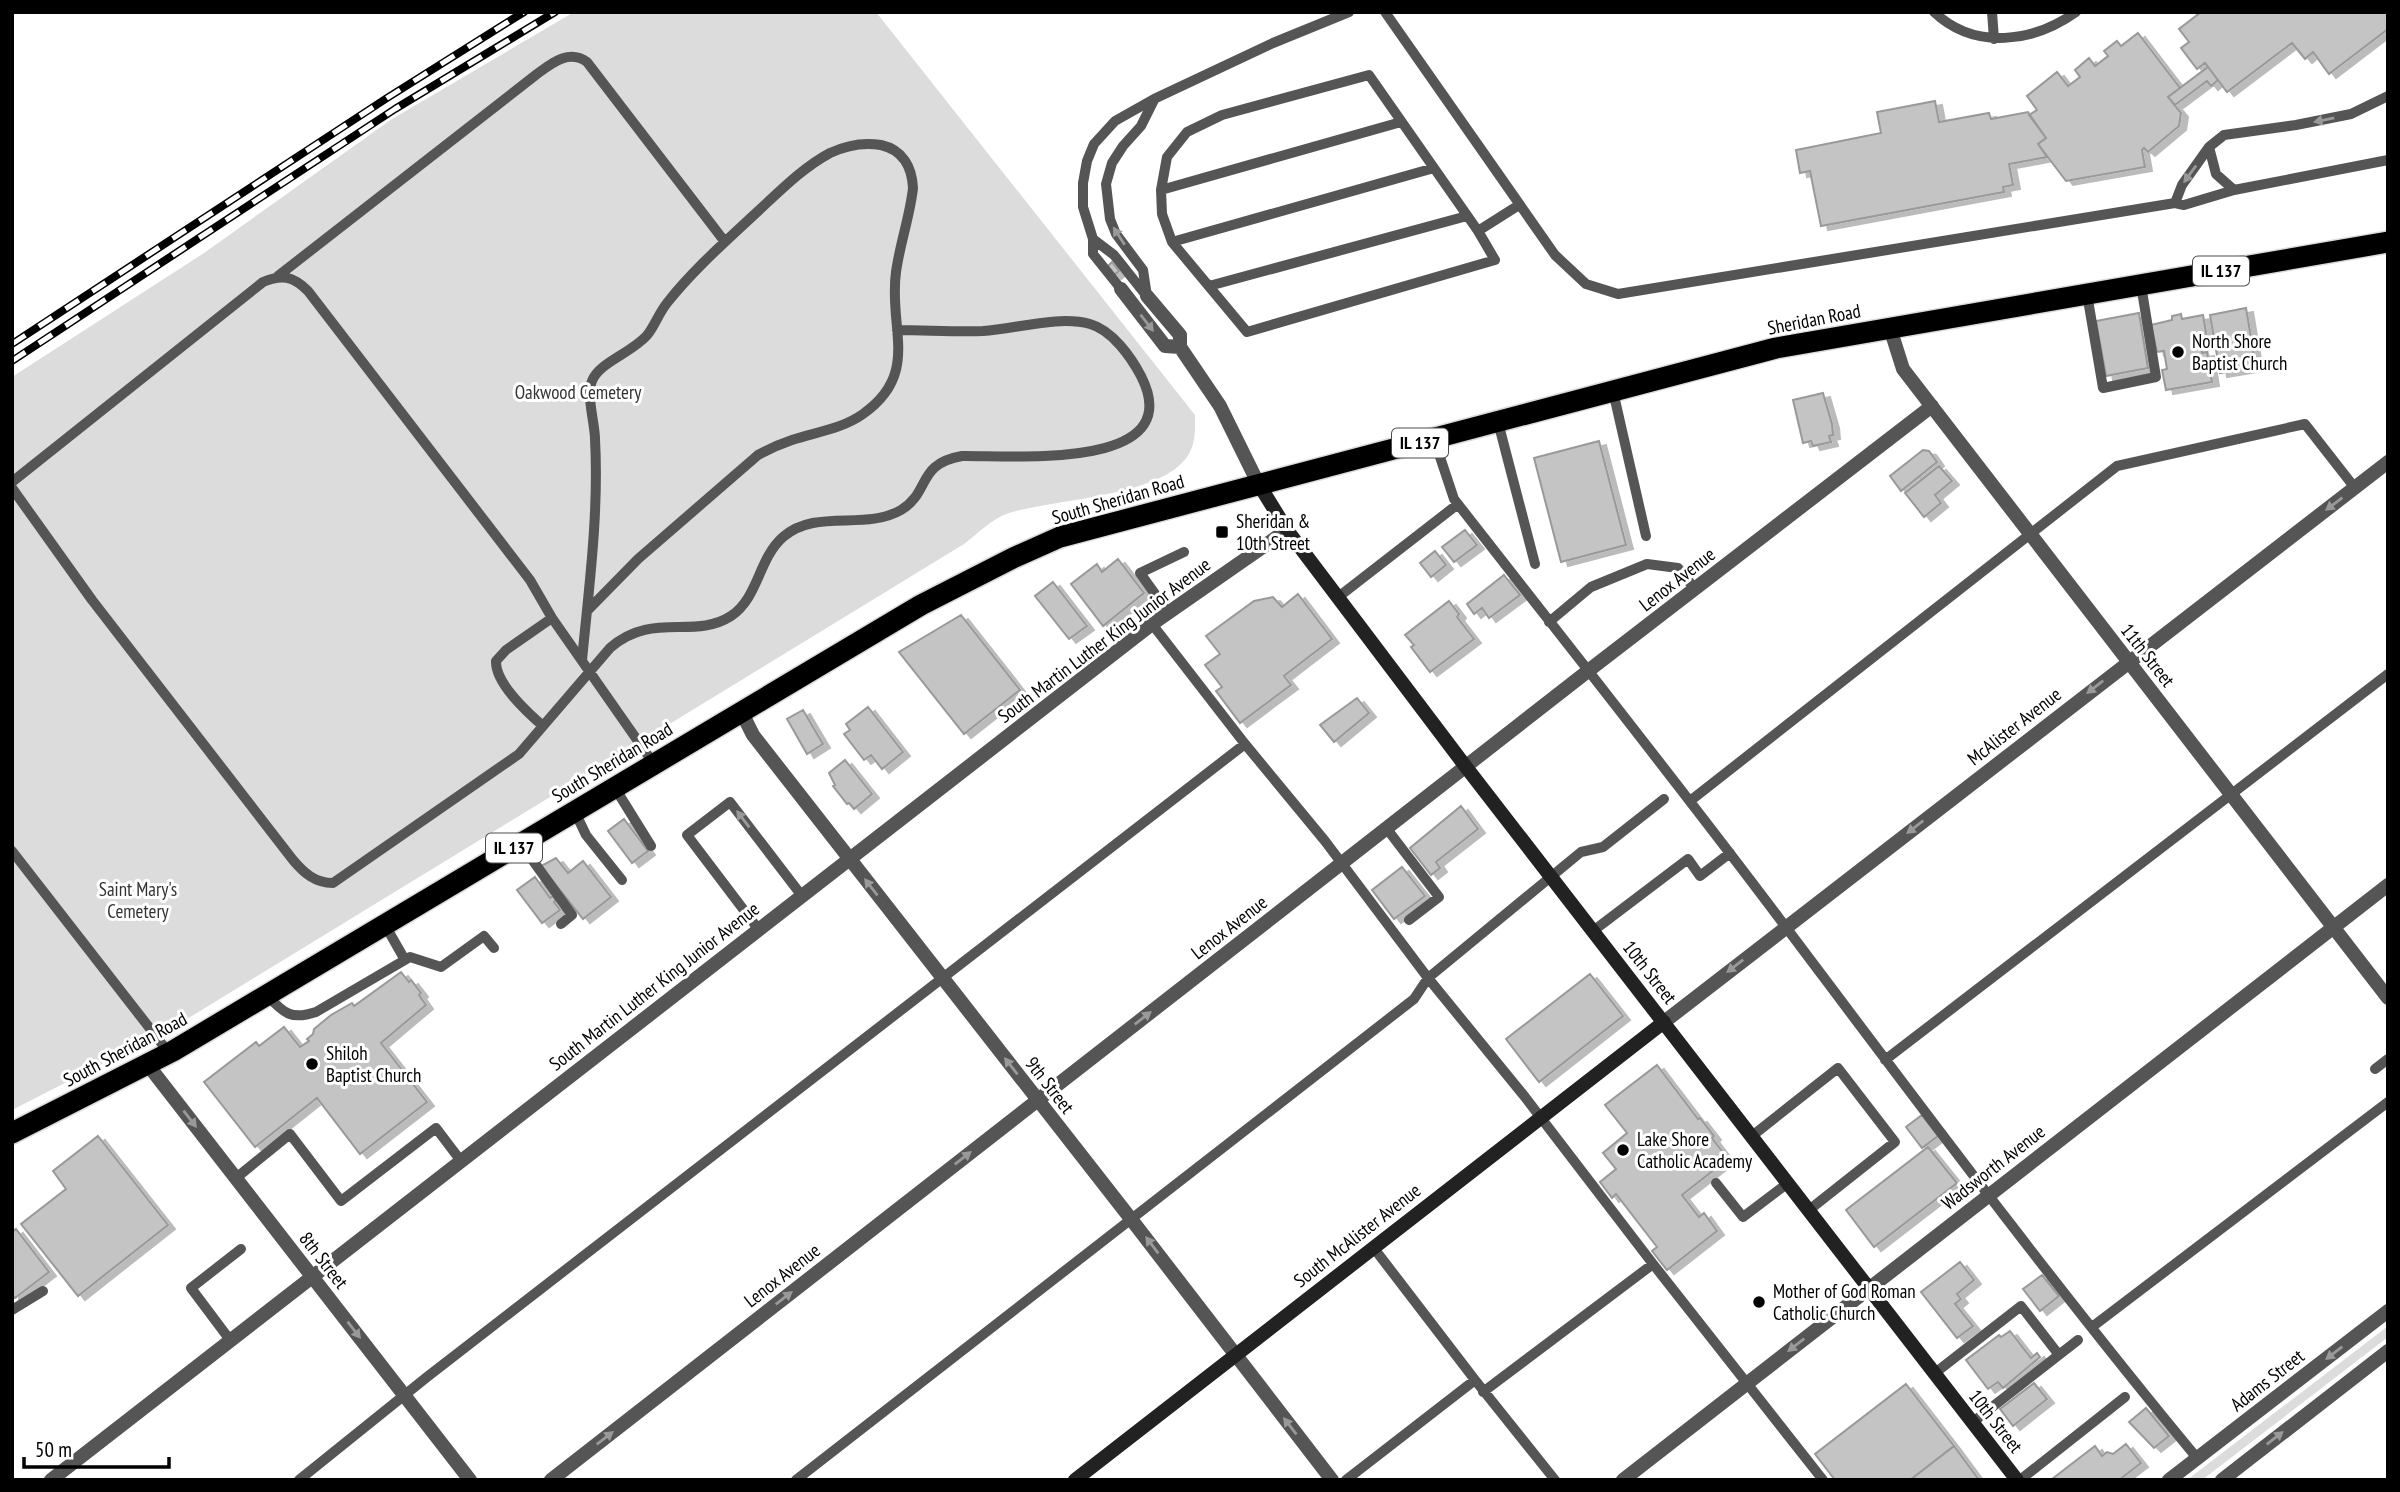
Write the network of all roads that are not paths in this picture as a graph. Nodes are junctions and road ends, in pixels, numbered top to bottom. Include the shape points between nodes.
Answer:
1 (1349, 12) edge
2 (1385, 12) edge
3 (1934, 12) edge
4 (1992, 12) edge
5 (2076, 12) edge
6 (1994, 39) junction
7 (2388, 96) edge
8 (1154, 99) junction
9 (1401, 122) junction
10 (2209, 147) junction
11 (2388, 160) edge
12 (1434, 168) junction
13 (1161, 190) junction
14 (2234, 191) junction
15 (2175, 204) junction
16 (1519, 205) junction
17 (1467, 216) junction
18 (1478, 231) junction
19 (1093, 239) junction
20 (725, 242) junction
21 (1172, 242) junction
22 (2388, 242) edge
23 (278, 276) junction
24 (2141, 285) junction
25 (1209, 286) junction
26 (1121, 289) joint
27 (2087, 294) junction
28 (1147, 296) junction
29 (1890, 328) junction
30 (897, 330) junction
31 (1180, 347) junction
32 (1614, 391) junction
33 (1932, 406) junction
34 (1499, 422) junction
35 (1434, 439) junction
36 (2388, 462) edge
37 (12, 482) edge
38 (1258, 483) junction
39 (12, 488) edge
40 (2355, 488) junction
41 (1458, 504) junction
42 (1287, 530) junction
43 (2030, 533) junction
44 (1646, 536) dead end
45 (1184, 552) dead end
46 (1535, 564) dead end
47 (1695, 589) junction
48 (1337, 598) junction
49 (587, 611) junction
50 (1168, 612) junction
51 (552, 618) junction
52 (1549, 622) junction
53 (1152, 624) junction
54 (582, 660) junction
55 (2129, 661) junction
56 (1588, 671) junction
57 (590, 672) junction
58 (2388, 674) edge
59 (741, 711) junction
60 (542, 726) junction
61 (1245, 744) junction
62 (654, 764) junction
63 (1466, 767) junction
64 (615, 788) junction
65 (2231, 795) junction
66 (1664, 799) dead end
67 (1690, 801) junction
68 (574, 811) junction
69 (1387, 829) junction
70 (521, 844) junction
71 (651, 846) dead end
72 (12, 852) edge
73 (1730, 853) junction
74 (849, 859) junction
75 (1342, 864) junction
76 (1552, 878) junction
77 (622, 880) dead end
78 (2388, 886) edge
79 (802, 896) junction
80 (1409, 920) dead end
81 (561, 924) dead end
82 (385, 925) junction
83 (1786, 927) junction
84 (2333, 928) junction
85 (759, 930) junction
86 (1593, 930) junction
87 (494, 948) dead end
88 (405, 960) junction
89 (1428, 978) junction
90 (943, 979) junction
91 (268, 996) junction
92 (2388, 998) edge
93 (1664, 1022) junction
94 (169, 1053) junction
95 (2388, 1059) edge
96 (1885, 1060) junction
97 (148, 1065) junction
98 (2375, 1069) dead end
99 (1037, 1100) junction
100 (2388, 1102) edge
101 (1540, 1117) junction
102 (12, 1132) edge
103 (1752, 1136) junction
104 (461, 1161) junction
105 (236, 1178) junction
106 (1716, 1182) dead end
107 (1788, 1183) junction
108 (1989, 1194) junction
109 (1809, 1210) junction
110 (1131, 1219) junction
111 (1373, 1247) junction
112 (241, 1249) dead end
113 (1653, 1264) junction
114 (312, 1276) junction
115 (1869, 1288) junction
116 (43, 1291) dead end
117 (12, 1310) edge
118 (2388, 1311) edge
119 (2092, 1327) junction
120 (230, 1340) junction
121 (2078, 1340) dead end
122 (2388, 1351) edge
123 (1235, 1354) junction
124 (2059, 1355) junction
125 (1935, 1373) junction
126 (1475, 1380) junction
127 (1746, 1383) junction
128 (1483, 1392) junction
129 (404, 1395) junction
130 (2125, 1397) dead end
131 (1973, 1422) junction
132 (2197, 1458) junction
133 (51, 1480) edge
134 (299, 1480) edge
135 (470, 1480) edge
136 (551, 1480) edge
137 (796, 1480) edge
138 (1075, 1480) edge
139 (1332, 1480) edge
140 (1346, 1480) edge
141 (1555, 1480) edge
142 (1623, 1480) edge
143 (1823, 1480) edge
144 (2019, 1480) edge
145 (2169, 1480) edge
146 (2221, 1480) edge

1 - 8 lane
2 - 16 lane
3 - 6 lane via 1958,28
4 - 6 lane
5 - 6 lane via 2057,26 2022,37
7 -> 10 lane via 2351,114 2224,135
8 - 19 lane via 1115,121 1094,144 1083,183 1083,206
28 -> 8 lane via 1143,270 1110,219 1106,184 1112,163 1141,126
9 - 12 lane
9 - 13 lane
9 - 13 lane via 1369,75 1222,115 1187,132 1167,158
10 - 14 lane via 2216,174
10 -> 15 lane via 2182,185
11 - 14 lane
12 - 17 lane
12 - 21 lane
13 - 21 lane via 1162,214
14 - 15 lane
15 - 16 lane via 1619,294 1586,284 1573,273 1555,256
16 - 18 lane
17 - 18 lane
17 - 25 lane
18 - 25 lane via 1495,260 1247,332
19 - 26 lane via 1093,254
19 - 28 lane via 1114,255
20 - 23 lane via 587,62 572,56 553,62
20 - 30 lane via 813,163 850,145 889,147 907,162 913,188 896,273
20 - 49 lane via 666,304 650,332 591,382 597,495
21 - 25 lane
22 - 24 highway, Sheridan Road / IL 137
23 - 37 lane via 263,282
23 - 51 lane via 292,278 308,291 518,563
24 - 27 highway, Sheridan Road / IL 137
24 - 27 lane via 2156,377 2103,388
26 -> 31 street via 1165,346
27 - 29 highway, Sheridan Road / IL 137
28 - 31 street via 1180,335
29 - 32 highway, Sheridan Road / IL 137 via 1776,348
29 - 33 street, 11th Street via 1903,369
30 - 49 lane via 900,350 892,381 863,414 758,455 638,559
30 - 57 lane via 985,331 1063,322 1091,324 1112,339 1140,375 1148,392 1148,416 1136,435 1100,450 962,456 939,462 901,510 790,531 772,549 747,600 729,617 702,626 665,626 632,633 610,648
31 - 38 street via 1220,406
32 - 34 highway, Sheridan Road / IL 137
32 - 44 lane
33 - 43 street, 11th Street
33 - 47 street, Lenox Avenue
34 - 35 highway, Sheridan Road / IL 137
34 - 46 lane
35 - 38 highway, Sheridan Road / IL 137
35 - 41 lane
36 - 40 street, McAlister Avenue
38 - 42 street, 10th Street
38 - 59 highway, South Sheridan Road / IL 137 via 1060,537 1025,552 920,604
39 - 60 lane via 92,600 293,860 315,879 333,883 342,878 509,762
40 - 43 lane via 2305,424 2117,466
40 -> 55 street, McAlister Avenue
41 - 48 lane
41 - 52 lane
42 - 48 street, 10th Street
42 - 50 street, South Martin Luther King Junior Avenue
43 - 55 street, 11th Street
43 - 67 lane
45 - 50 lane via 1140,573
47 - 52 lane via 1678,568 1647,564 1591,587
47 - 56 street, Lenox Avenue
48 - 63 street, 10th Street
49 - 54 lane
50 - 53 street, South Martin Luther King Junior Avenue
51 - 54 lane
51 - 60 lane via 496,662 507,688
52 - 56 lane
53 - 61 lane
53 - 74 street, South Martin Luther King Junior Avenue
54 - 57 lane
55 - 65 street, 11th Street
55 -> 83 street, McAlister Avenue
56 - 63 street, Lenox Avenue
56 - 67 lane
57 - 60 lane
57 - 62 lane
58 - 65 lane
59 - 62 highway, South Sheridan Road / IL 137
59 - 74 street, 9th Street via 752,735
61 - 75 lane
61 - 90 lane
62 - 64 highway, South Sheridan Road / IL 137
63 - 69 street, Lenox Avenue
63 - 76 street, 10th Street
64 - 68 highway, South Sheridan Road / IL 137
64 - 71 lane
65 - 84 street, 11th Street
65 - 96 lane
66 - 76 lane via 1602,847 1581,852
67 - 73 lane
68 - 70 highway, South Sheridan Road / IL 137
68 - 77 lane via 586,835
69 - 75 street, Lenox Avenue
69 - 80 lane via 1439,897
70 - 81 lane via 572,915
70 - 82 highway, South Sheridan Road / IL 137
72 - 94 lane
73 - 83 lane
73 - 86 lane via 1700,876 1688,859
74 - 79 street, South Martin Luther King Junior Avenue
90 -> 74 street, 9th Street
75 - 89 lane
99 -> 75 street, Lenox Avenue
76 - 86 street, 10th Street
76 - 89 lane
78 - 84 street, Wadsworth Avenue
79 - 85 street, South Martin Luther King Junior Avenue
79 -> 85 lane via 730,802 687,835
82 - 88 lane
82 - 91 highway, South Sheridan Road / IL 137
83 -> 93 street, McAlister Avenue
83 - 96 lane
84 - 92 street, 11th Street
84 - 108 street, Wadsworth Avenue
85 - 104 street, South Martin Luther King Junior Avenue
86 - 93 street, 10th Street
87 - 88 lane via 484,936 442,967 410,957
88 - 91 lane via 303,1016 280,1010
89 - 101 lane
89 - 110 lane via 1414,999
99 -> 90 street, 9th Street
90 - 129 lane
91 - 94 highway, South Sheridan Road / IL 137
93 - 101 street, South McAlister Avenue
93 - 103 street, 10th Street
94 - 97 highway, South Sheridan Road / IL 137
95 - 98 lane
96 - 108 lane
97 - 102 highway, South Sheridan Road / IL 137
97 -> 105 street, 8th Street
99 - 110 street, 9th Street
136 -> 99 street, Lenox Avenue
100 - 119 lane
101 - 111 street, South McAlister Avenue
101 - 113 lane
103 - 107 street, 10th Street
103 - 109 lane via 1838,1069 1895,1142
104 - 105 lane via 436,1128 341,1200 290,1135
104 - 114 street, South Martin Luther King Junior Avenue
105 - 114 street, 8th Street
106 - 107 lane via 1743,1217
107 - 109 street, 10th Street
108 - 115 street, Wadsworth Avenue
108 - 119 lane
109 - 115 street, 10th Street
123 -> 110 street, 9th Street
110 - 137 lane
111 - 123 street, South McAlister Avenue
111 - 126 lane
112 - 120 lane via 191,1289
113 - 127 lane
113 - 128 lane
114 - 120 street, South Martin Luther King Junior Avenue
114 -> 129 street, 8th Street
115 - 125 street, 10th Street
115 -> 127 street, Wadsworth Avenue
116 - 117 lane
118 -> 132 street, Adams Street
119 - 132 lane
120 - 133 street, South Martin Luther King Junior Avenue
121 - 124 lane
146 -> 122 street
123 - 138 street, South McAlister Avenue
139 -> 123 street, 9th Street
124 - 125 lane via 2021,1306
124 - 131 lane
125 - 131 street, 10th Street
126 - 128 lane
126 - 140 lane
127 - 142 street, Wadsworth Avenue
127 - 143 lane
128 - 141 lane
129 - 134 lane
129 - 135 street, 8th Street
130 - 144 lane
131 - 144 street, 10th Street
132 - 145 street, Adams Street

